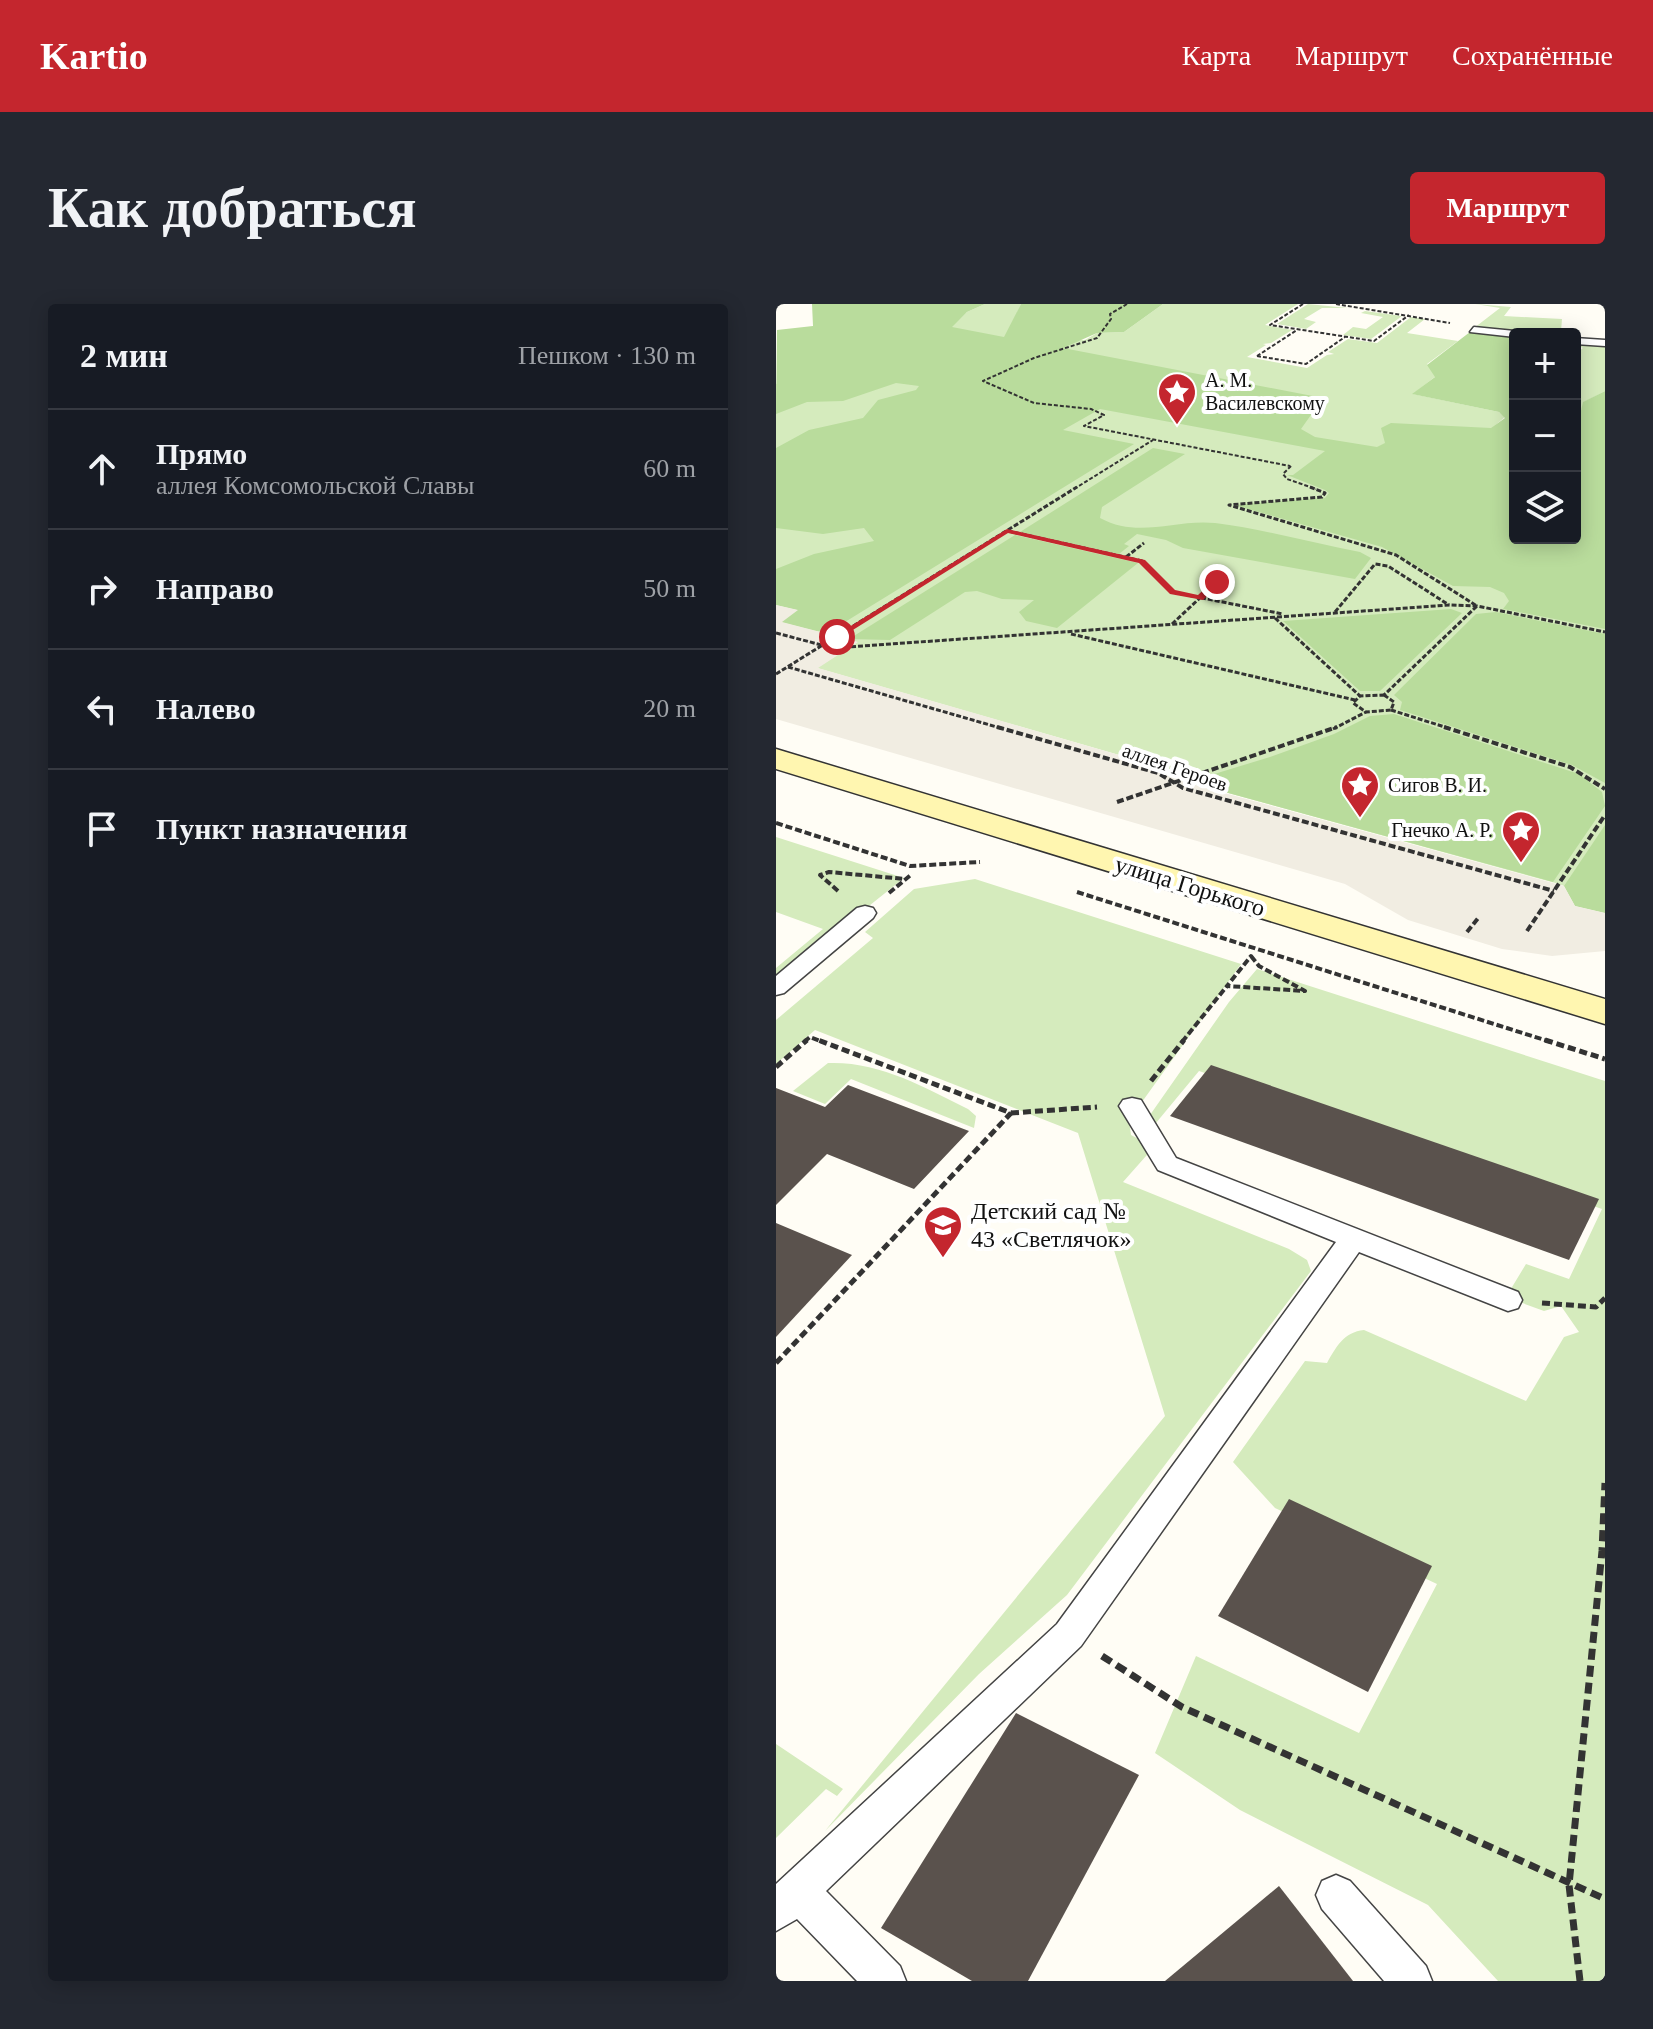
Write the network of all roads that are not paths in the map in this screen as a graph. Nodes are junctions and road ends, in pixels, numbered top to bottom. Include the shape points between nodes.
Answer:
1 (1474, 330) road end
2 (1509, 333) edge
3 (1581, 341) edge
4 (1605, 343) edge
5 (776, 759) edge
6 (865, 913) dead end
7 (776, 988) edge
8 (1605, 1012) edge
9 (1132, 1106) road end
10 (1353, 1240) junction
11 (1508, 1300) road end
12 (1336, 1895) dead end
13 (787, 1900) edge
14 (885, 1981) edge
15 (1411, 1981) edge

1 - 2 lane
3 - 4 lane
5 - 8 main road, улица Горького
6 - 7 lane
9 - 10 lane via 1167,1164
10 - 11 lane
10 - 13 lane via 1069,1635
12 - 15 lane
13 - 14 lane

